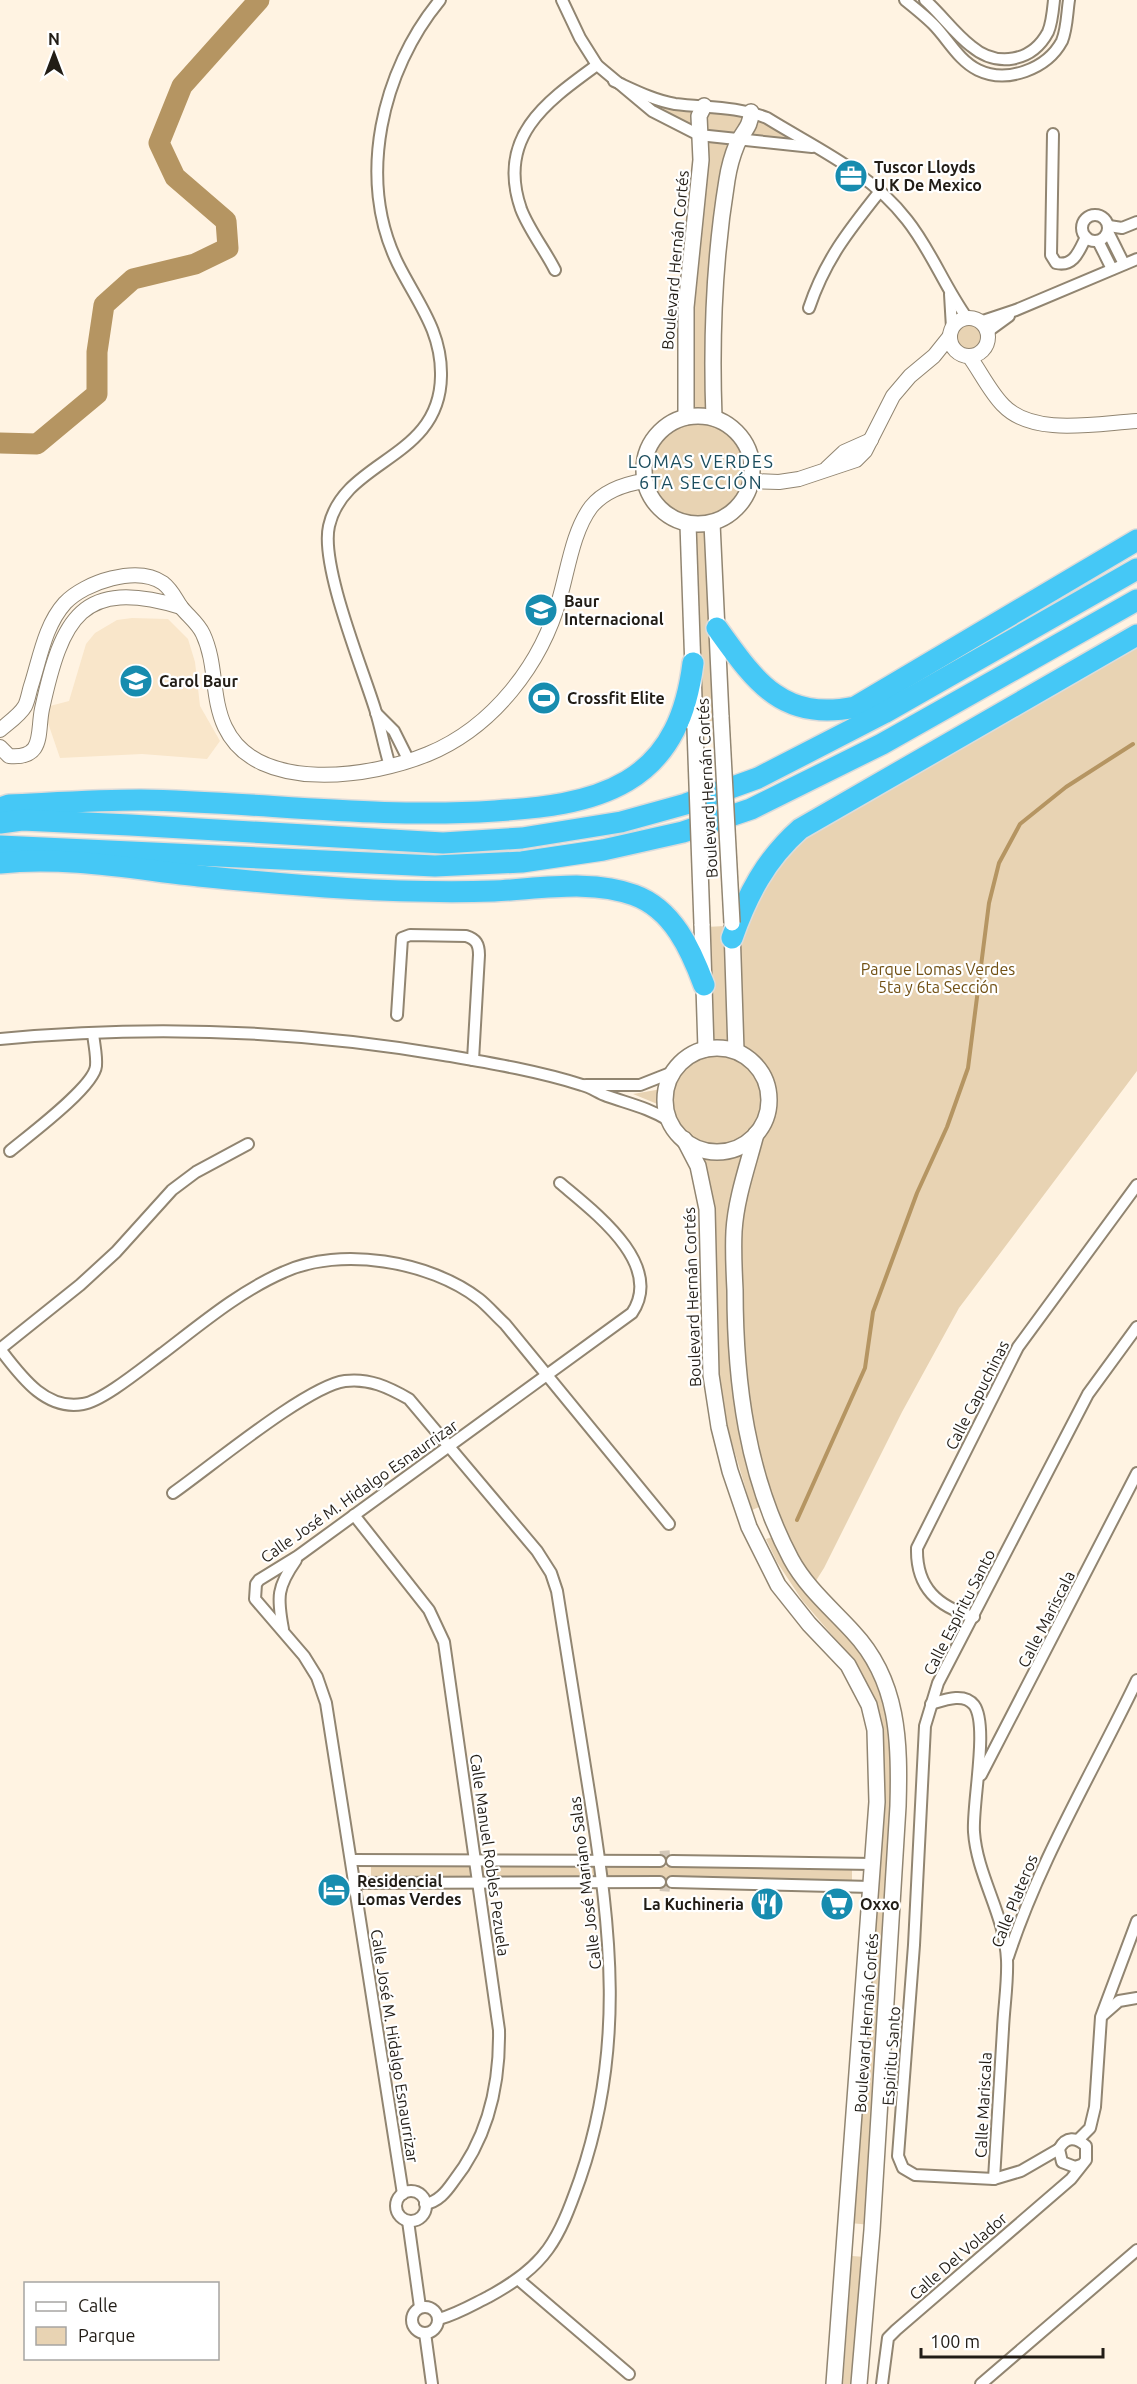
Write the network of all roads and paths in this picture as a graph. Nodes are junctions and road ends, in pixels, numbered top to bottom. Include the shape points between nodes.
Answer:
1 (440, 0) edge
2 (562, 0) edge
3 (905, 0) edge
4 (926, 0) edge
5 (1054, 0) edge
6 (1069, 0) edge
7 (597, 65) junction
8 (614, 81) junction
9 (704, 106) junction
10 (751, 112) junction
11 (1053, 134) dead end
12 (699, 135) junction
13 (739, 141) junction
14 (815, 148) junction
15 (880, 191) junction
16 (1137, 222) edge
17 (1108, 229) junction
18 (1086, 237) junction
19 (1098, 241) junction
20 (1137, 259) edge
21 (1124, 264) junction
22 (1112, 269) junction
23 (555, 270) dead end
24 (950, 294) junction
25 (809, 308) dead end
26 (978, 324) junction
27 (951, 332) junction
28 (982, 350) junction
29 (963, 354) junction
30 (934, 356) junction
31 (988, 382) junction
32 (686, 417) junction
33 (714, 418) junction
34 (1137, 421) edge
35 (644, 480) junction
36 (752, 480) junction
37 (712, 523) junction
38 (688, 524) junction
39 (1137, 540) edge
40 (1137, 569) edge
41 (1137, 600) edge
42 (181, 607) junction
43 (717, 628) junction
44 (1137, 635) edge
45 (693, 663) junction
46 (376, 713) junction
47 (0, 730) edge
48 (0, 747) edge
49 (409, 761) junction
50 (390, 766) junction
51 (0, 808) edge
52 (0, 823) edge
53 (0, 846) edge
54 (0, 863) edge
55 (732, 930) junction
56 (704, 986) junction
57 (397, 1015) dead end
58 (93, 1033) junction
59 (0, 1039) edge
60 (706, 1049) junction
61 (736, 1051) junction
62 (473, 1060) junction
63 (673, 1072) junction
64 (584, 1085) junction
65 (626, 1086) junction
66 (624, 1100) junction
67 (670, 1121) junction
68 (756, 1134) junction
69 (684, 1139) junction
70 (248, 1144) dead end
71 (10, 1151) dead end
72 (560, 1183) dead end
73 (1137, 1185) edge
74 (1137, 1327) edge
75 (0, 1349) edge
76 (547, 1375) junction
77 (450, 1446) junction
78 (1137, 1473) edge
79 (173, 1493) dead end
80 (770, 1511) junction
81 (354, 1515) junction
82 (747, 1520) junction
83 (669, 1524) dead end
84 (778, 1532) junction
85 (756, 1541) junction
86 (298, 1556) junction
87 (974, 1617) junction
88 (283, 1629) junction
89 (1137, 1680) edge
90 (931, 1704) junction
91 (979, 1778) junction
92 (660, 1858) tunnel mouth
93 (672, 1858) tunnel mouth
94 (351, 1860) junction
95 (476, 1860) junction
96 (600, 1860) junction
97 (709, 1862) junction
98 (873, 1864) junction
99 (603, 1882) junction
100 (709, 1882) junction
101 (354, 1883) junction
102 (479, 1883) junction
103 (660, 1884) tunnel mouth
104 (672, 1884) tunnel mouth
105 (871, 1887) junction
106 (1137, 1921) edge
107 (914, 1945) joint
108 (1007, 1960) junction
109 (1137, 1998) edge
110 (1101, 2018) junction
111 (1078, 2139) junction
112 (1059, 2149) junction
113 (1081, 2165) junction
114 (994, 2179) junction
115 (403, 2194) junction
116 (425, 2204) junction
117 (408, 2221) junction
118 (847, 2227) junction
119 (872, 2230) junction
120 (1137, 2250) edge
121 (845, 2252) junction
122 (869, 2254) junction
123 (519, 2280) junction
124 (420, 2307) junction
125 (439, 2319) junction
126 (425, 2333) junction
127 (629, 2374) dead end
128 (432, 2384) edge
129 (834, 2384) edge
130 (859, 2384) edge
131 (882, 2384) edge
132 (981, 2384) edge

1 - 46 street via 414,36 396,71 379,143 378,183 384,223 397,262 439,342 441,378 434,412 418,436 341,499 329,526 328,555 336,588
2 - 7 street
3 - 6 street via 934,25 959,56 979,70 1006,76 1033,69 1053,52 1062,40
4 - 5 street via 971,47 996,60 1020,58 1038,46 1049,30
7 - 8 street
7 - 23 street via 550,99 530,121 518,150 514,183 522,212
8 - 9 street via 654,99
8 - 12 street via 652,111
9 - 10 street
9 - 12 main road, Boulevard Hernán Cortés via 699,116
10 - 13 main road via 749,128
10 - 14 street
11 - 18 street via 1051,255 1056,263 1073,260
12 - 13 street
12 - 32 main road, Boulevard Hernán Cortés via 701,160 686,307
13 - 14 street
13 - 33 main road via 729,164 718,231 713,319
14 - 15 street via 861,173
15 - 24 street via 926,246
15 - 25 street via 838,244 817,283
16 - 17 street
17 - 18 street via 1102,216 1089,216 1082,226
17 - 19 street
17 - 21 street
18 - 19 street
19 - 22 street
20 - 21 street
21 - 22 street
22 - 26 street
24 - 26 street
24 - 27 street
26 - 27 street via 958,321
26 - 28 street
27 - 29 street via 951,344
27 - 30 street
28 - 29 street
28 - 31 street
29 - 30 street
29 - 31 street
30 - 36 street via 893,396 871,440 844,452 826,468 799,479
31 - 34 street via 1003,405 1037,424
32 - 33 main road
32 - 35 main road via 667,426 652,440 644,460
33 - 36 main road via 744,442 752,461
35 - 38 main road via 652,501 668,516
35 - 49 street via 612,491 591,507 575,542 547,635 516,686 464,734
36 - 37 main road via 738,507
37 - 38 main road
37 - 43 main road, Boulevard Hernán Cortés
38 - 45 main road, Boulevard Hernán Cortés
39 - 43 highway via 844,710 812,711 789,705 744,666
40 - 52 highway via 884,713 758,778 621,822 522,838 443,843 22,820
41 - 53 highway via 882,744 751,809 683,832 603,850 522,862 435,866
42 - 47 street via 172,591 160,581 129,576 87,586 65,603 50,625 25,706
42 - 48 street via 131,596 108,597 78,615 66,631 42,710 38,743 22,757 9,756
42 - 50 street via 202,631 208,646 216,701 226,730 247,753 287,772 332,774
43 - 55 main road, Boulevard Hernán Cortés, bridge
44 - 55 highway via 800,829 763,869
45 - 51 highway via 683,716 648,765 605,793 568,802 447,814 140,800
45 - 56 main road, Boulevard Hernán Cortés, bridge
46 - 49 street via 394,731
46 - 50 street
49 - 50 street
54 - 56 highway via 58,862 362,891 606,888 636,895 669,921 693,954
55 - 61 main road, Boulevard Hernán Cortés
56 - 60 main road, Boulevard Hernán Cortés
57 - 62 street via 402,938 422,935 474,939 479,955
58 - 59 street
58 - 62 street via 241,1033 351,1041
58 - 71 street via 96,1067 91,1078
60 - 61 main road
60 - 63 main road via 681,1062
61 - 68 main road via 756,1066 767,1087 767,1112
62 - 64 street
63 - 65 street
63 - 67 main road via 665,1097
64 - 65 street
64 - 66 street
65 - 66 street
66 - 67 street via 651,1109
67 - 69 main road
68 - 69 main road via 738,1147 715,1151 704,1150
68 - 80 main road, Boulevard Hernán Cortés via 734,1231 735,1325 743,1418
69 - 82 main road, Boulevard Hernán Cortés via 698,1166 707,1209 711,1375 719,1427
70 - 75 street via 172,1190 102,1265
72 - 76 street, Calle José M. Hidalgo Esnaurrizar via 610,1228 627,1250 641,1278 640,1293 632,1313
73 - 87 street, Calle Capuchinas via 1018,1347 917,1548 916,1563 933,1597 952,1611
74 - 87 street, Calle Espíritu Santo via 1088,1394
75 - 76 street via 44,1396 62,1403 83,1404 134,1374 231,1302 284,1271 323,1261 385,1261 450,1281 479,1299
76 - 77 street, Calle José M. Hidalgo Esnaurrizar
76 - 83 street
77 - 79 street, Calle José Mariano Salas via 410,1399 366,1380 343,1381 308,1396
77 - 81 street, Calle José M. Hidalgo Esnaurrizar
77 - 96 street, Calle José Mariano Salas via 551,1573
78 - 91 street, Calle Mariscala
80 - 82 main road
80 - 84 main road, Boulevard Hernán Cortés
81 - 86 street, Calle José M. Hidalgo Esnaurrizar
81 - 95 street, Calle Manuel Robles Pezuela via 439,1627
82 - 85 main road, Boulevard Hernán Cortés
84 - 85 main road
84 - 119 main road, Boulevard Hernán Cortés via 792,1561 812,1587 868,1649 891,1695 897,1721 898,1806
85 - 98 main road, Boulevard Hernán Cortés via 778,1585 848,1665 869,1705 877,1771
86 - 88 street via 281,1582 279,1606
86 - 88 street, Calle José M. Hidalgo Esnaurrizar via 260,1580 255,1590 259,1607
87 - 90 street, Calle Espíritu Santo via 938,1683
88 - 94 street, Calle José M. Hidalgo Esnaurrizar via 317,1677 326,1703
89 - 108 street, Calle Plateros via 1059,1833 1023,1911
90 - 91 street, Calle Plateros via 956,1697 974,1705 979,1716
90 - 107 street, Calle Espíritu Santo via 926,1726
91 - 108 street, Calle Plateros via 974,1835 1000,1921
92 - 96 street
93 - 97 street
94 - 95 street
94 - 101 street, Calle José M. Hidalgo Esnaurrizar
95 - 96 street
95 - 102 street, Calle Manuel Robles Pezuela
96 - 99 street, Calle José Mariano Salas
97 - 98 street
97 - 100 street
98 - 105 main road, Boulevard Hernán Cortés
99 - 102 street
99 - 103 street
99 - 123 street, Calle José Mariano Salas via 611,1998 610,2047 602,2100 590,2149 559,2233
100 - 104 street
100 - 105 street
101 - 102 street
101 - 115 street, Calle José M. Hidalgo Esnaurrizar
102 - 116 street, Calle Manuel Robles Pezuela via 499,2030 496,2086 478,2144 445,2193
105 - 118 main road, Boulevard Hernán Cortés
106 - 110 street
107 - 114 street, Espiritu Santo via 898,2156 903,2168 915,2175
108 - 114 street, Calle Mariscala
109 - 110 street via 1119,2001
110 - 111 street via 1095,2107 1090,2128
111 - 112 street via 1070,2139
111 - 113 street via 1088,2152
112 - 113 street via 1062,2163
112 - 114 street via 1021,2171
113 - 131 street, Calle Del Volador via 1063,2186 888,2338
115 - 116 street via 417,2193
115 - 117 street via 396,2205
116 - 117 street via 421,2217
117 - 124 street
118 - 119 main road
118 - 121 main road, Boulevard Hernán Cortés
119 - 122 main road, Boulevard Hernán Cortés
120 - 132 street
121 - 122 main road
121 - 129 main road, Boulevard Hernán Cortés
122 - 130 main road, Boulevard Hernán Cortés
123 - 125 street, Calle José Mariano Salas
123 - 127 street
124 - 125 street via 428,2306
124 - 126 street via 411,2319 413,2326
125 - 126 street via 437,2326
126 - 128 street

